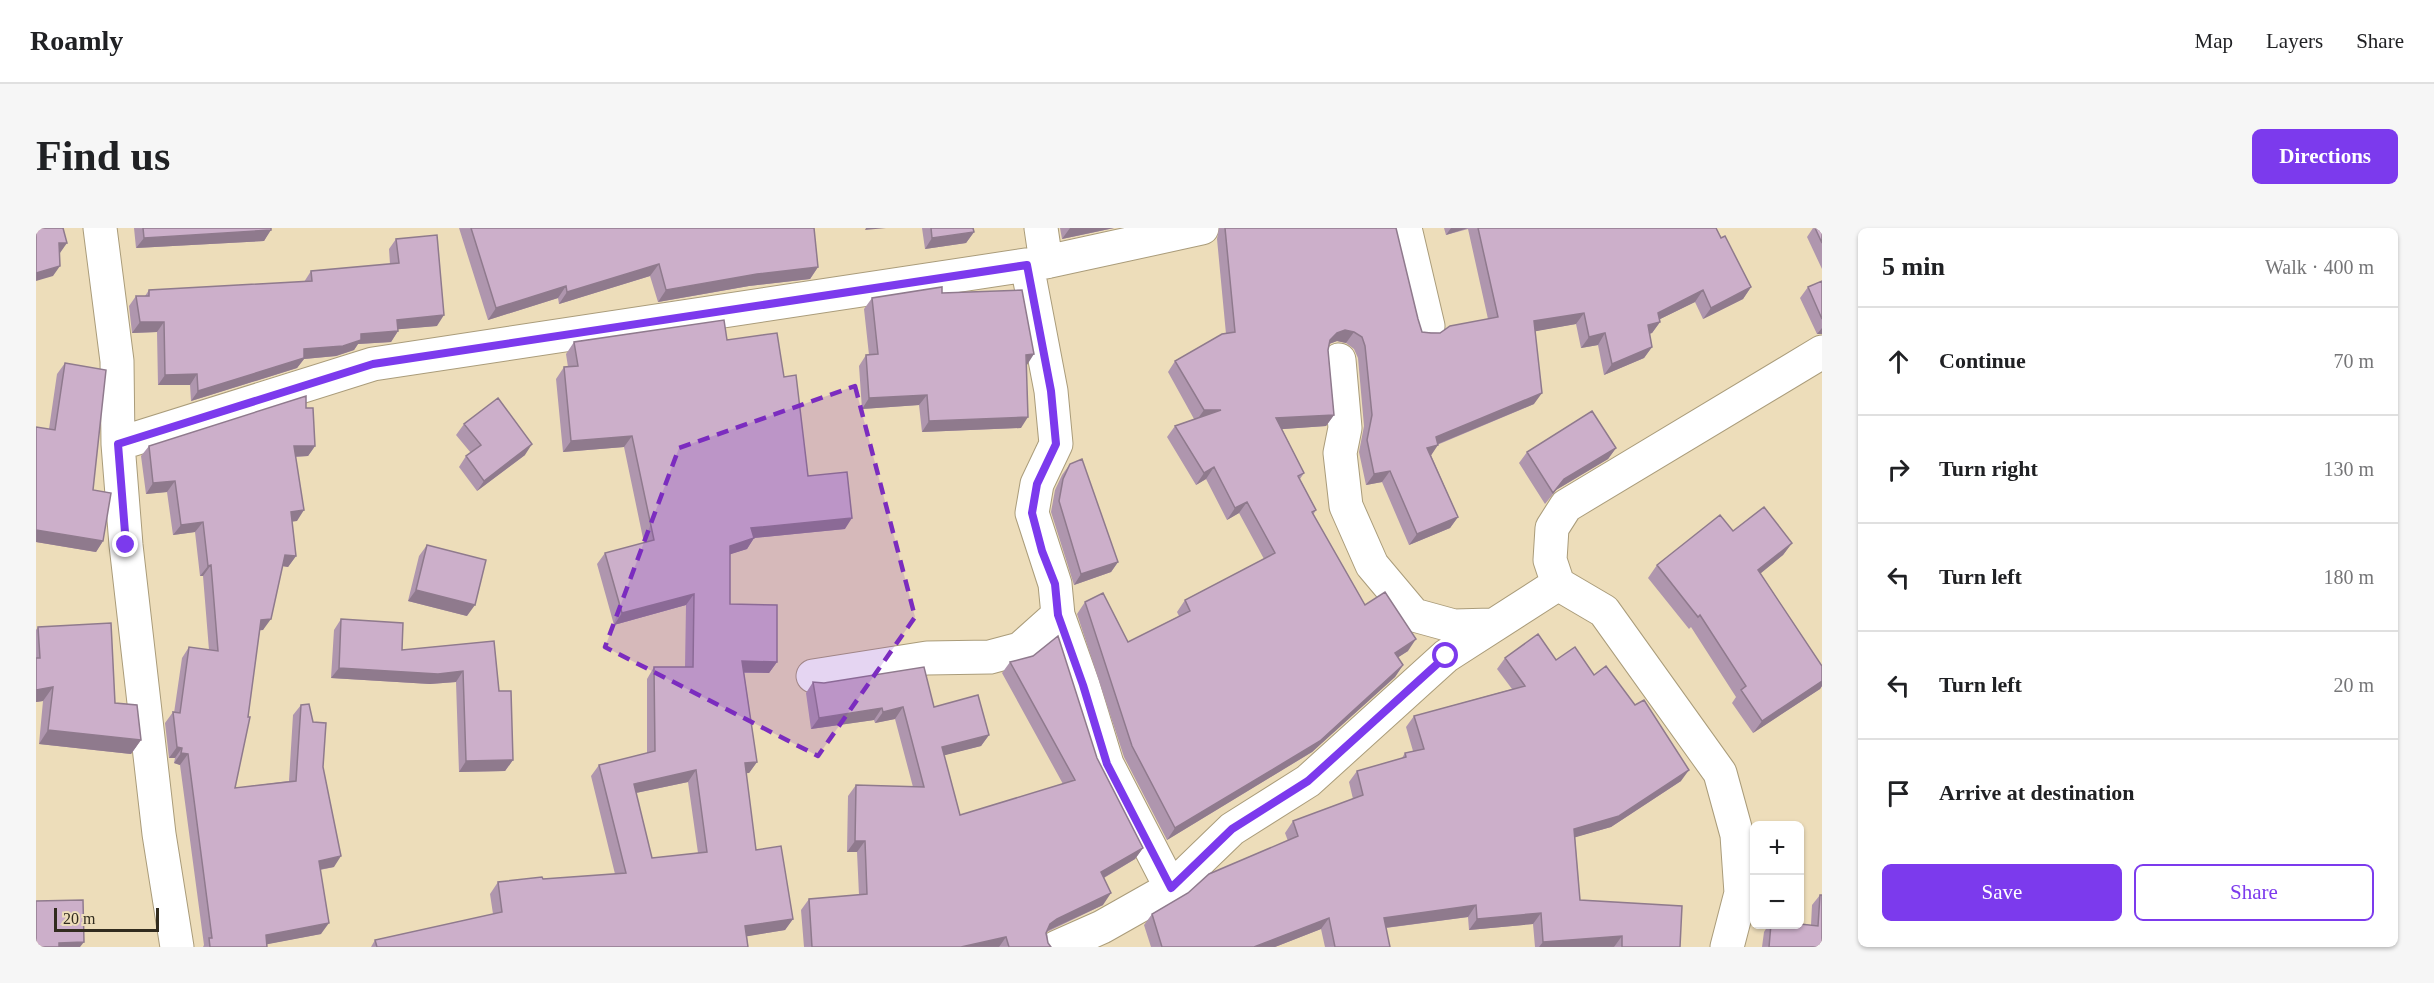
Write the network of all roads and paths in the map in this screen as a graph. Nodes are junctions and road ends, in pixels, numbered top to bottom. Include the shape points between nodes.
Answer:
1 (100, 228) edge
2 (1041, 228) edge
3 (1202, 228) edge
4 (1405, 228) edge
5 (1037, 264) junction
6 (1428, 326) dead end
7 (1822, 352) edge
8 (1339, 360) dead end
9 (118, 444) junction
10 (1558, 584) junction
11 (1058, 615) junction
12 (1492, 625) junction
13 (813, 676) dead end
14 (1171, 888) junction
15 (1106, 937) edge
16 (177, 947) edge
17 (1057, 947) edge
18 (1727, 947) edge

1 - 9 street via 117,361
2 - 5 street
3 - 5 street
4 - 6 street
5 - 9 street via 373,364
5 - 11 street via 1056,444 1037,484 1032,513 1055,584
7 - 10 street via 1566,506 1552,528 1550,560
8 - 12 street via 1345,428 1340,453 1346,506 1372,565 1414,615 1454,626
9 - 16 street via 142,692
10 - 12 street via 1522,610
10 - 18 street via 1604,611 1720,773 1737,835 1741,893
11 - 13 street via 1020,649 990,657 927,658
11 - 14 street via 1107,764
12 - 14 street via 1446,656 1308,781 1232,829
14 - 15 street
15 - 17 street

